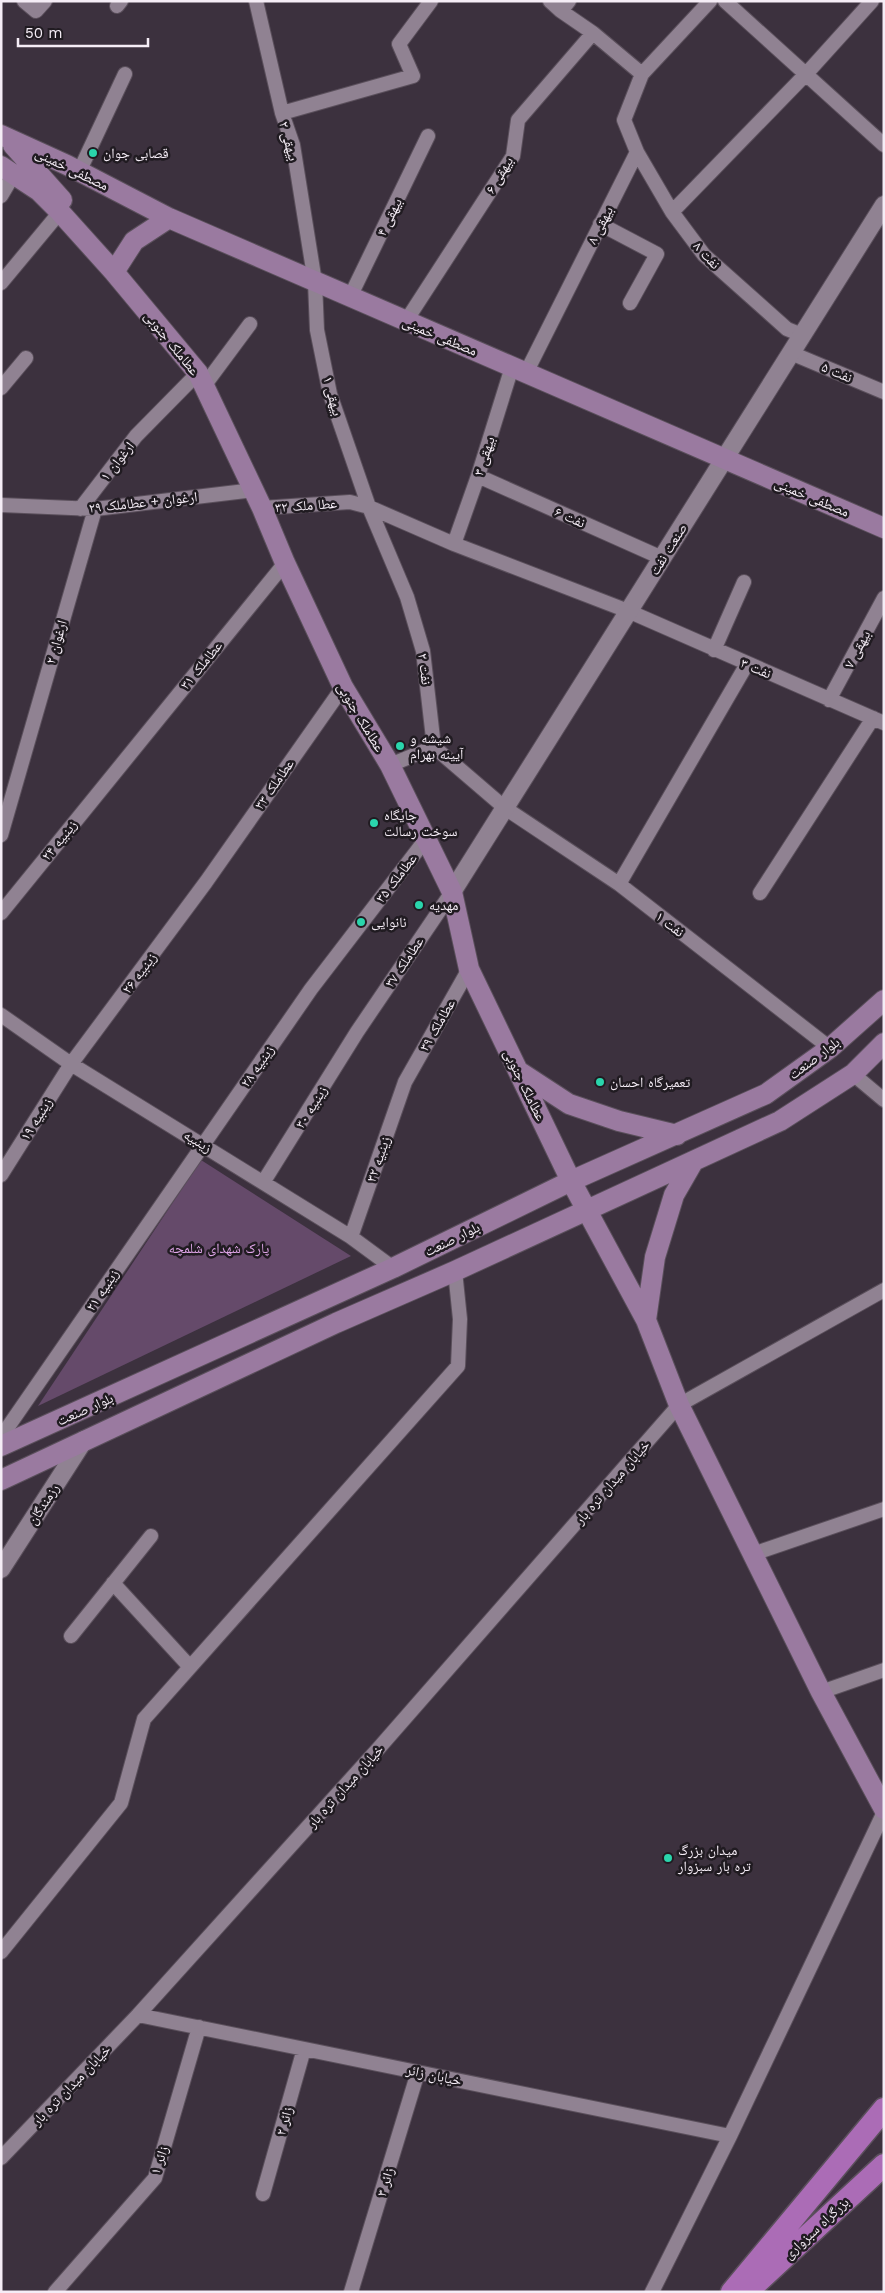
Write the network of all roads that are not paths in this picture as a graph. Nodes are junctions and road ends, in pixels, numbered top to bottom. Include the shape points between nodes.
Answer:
1 (24, 1) edge
2 (45, 1) edge
3 (256, 1) edge
4 (431, 1) edge
5 (550, 1) edge
6 (710, 1) edge
7 (726, 1) edge
8 (872, 1) edge
9 (565, 6) edge
10 (593, 33) junction
11 (807, 73) junction
12 (125, 74) dead end
13 (642, 74) junction
14 (282, 113) junction
15 (3, 135) edge
16 (428, 136) dead end
17 (884, 145) edge
18 (637, 152) junction
19 (8, 170) edge
20 (79, 172) junction
21 (1, 196) edge
22 (884, 205) edge
23 (60, 212) junction
24 (672, 212) junction
25 (169, 218) junction
26 (600, 224) junction
27 (114, 272) junction
28 (315, 282) junction
29 (1, 283) edge
30 (350, 297) junction
31 (630, 303) dead end
32 (406, 321) junction
33 (250, 324) dead end
34 (802, 335) junction
35 (791, 353) junction
36 (26, 358) dead end
37 (519, 370) junction
38 (201, 380) junction
39 (1, 388) edge
40 (884, 392) edge
41 (724, 459) junction
42 (478, 476) junction
43 (254, 490) junction
44 (1, 505) edge
45 (369, 507) junction
46 (262, 508) junction
47 (80, 509) junction
48 (95, 509) junction
49 (884, 528) edge
50 (454, 544) junction
51 (662, 558) junction
52 (285, 563) junction
53 (744, 582) dead end
54 (884, 598) edge
55 (628, 611) junction
56 (714, 650) junction
57 (747, 664) junction
58 (343, 687) junction
59 (829, 700) junction
60 (878, 720) edge
61 (434, 747) junction
62 (390, 765) junction
63 (118, 768) joint
64 (505, 808) junction
65 (1, 835) edge
66 (426, 839) junction
67 (206, 882) joint
68 (619, 884) junction
69 (452, 892) junction
70 (760, 893) dead end
71 (1, 913) edge
72 (469, 969) junction
73 (311, 989) joint
74 (884, 1000) edge
75 (1, 1015) edge
76 (357, 1032) joint
77 (884, 1044) edge
78 (830, 1048) junction
79 (71, 1064) junction
80 (520, 1072) junction
81 (853, 1074) junction
82 (405, 1082) joint
83 (766, 1094) junction
84 (884, 1100) edge
85 (780, 1121) junction
86 (677, 1135) junction
87 (202, 1143) junction
88 (693, 1162) junction
89 (1, 1175) edge
90 (264, 1181) junction
91 (571, 1181) junction
92 (586, 1210) junction
93 (352, 1237) junction
94 (393, 1268) junction
95 (455, 1271) junction
96 (884, 1290) edge
97 (325, 1300) junction
98 (646, 1320) junction
99 (336, 1323) junction
100 (679, 1405) junction
101 (1, 1437) edge
102 (84, 1440) junction
103 (1, 1446) edge
104 (1, 1480) edge
105 (884, 1509) edge
106 (151, 1536) dead end
107 (753, 1554) junction
108 (1, 1569) edge
109 (113, 1583) junction
110 (71, 1636) dead end
111 (190, 1667) junction
112 (884, 1670) edge
113 (820, 1692) junction
114 (884, 1810) edge
115 (1, 1952) edge
116 (138, 2015) junction
117 (199, 2027) junction
118 (304, 2049) junction
119 (418, 2072) junction
120 (884, 2109) edge
121 (730, 2136) junction
122 (1, 2158) edge
123 (884, 2165) edge
124 (263, 2194) dead end
125 (55, 2292) edge
126 (351, 2292) edge
127 (652, 2292) edge
128 (732, 2292) edge
129 (747, 2292) edge

1 - 2 street via 36,11
3 - 14 street, بیهقی ۲
4 - 14 street via 399,44 413,76
5 - 9 street
6 - 13 street
7 - 11 street
8 - 11 street
9 - 10 street
10 - 13 street
10 - 32 street, بیهقی ۶ via 518,120 513,156
11 - 17 street
11 - 24 street
12 - 20 street
13 - 18 street via 624,120
14 - 28 street, بیهقی ۲ via 293,145
15 - 20 main road, مصطفی خمینی
15 - 27 main road via 56,191
16 - 30 street, بیهقی ۴
18 - 24 street, نفت ۸
18 - 26 street, بیهقی ۸
19 - 21 street
19 - 23 main road via 39,191
20 - 25 main road, مصطفی خمینی
22 - 34 street, صنعت نفت
23 - 27 main road
23 - 29 street
24 - 34 street, نفت ۸ via 704,255 787,329
25 - 27 main road via 134,241
25 - 28 main road, مصطفی خمینی
26 - 31 street via 657,254
26 - 37 street, بیهقی ۸
27 - 38 main road, عطاملک جنوبی
28 - 30 main road, مصطفی خمینی
28 - 45 street, بیهقی ۱ via 317,330 330,394
30 - 32 main road, مصطفی خمینی
32 - 37 main road, مصطفی خمینی
33 - 38 street, ارغوان ۱
34 - 35 street, صنعت نفت
35 - 40 street, نفت ۵
35 - 41 street, صنعت نفت
36 - 39 street
37 - 41 main road, مصطفی خمینی
37 - 42 street, بیهقی ۳
38 - 43 main road, عطاملک جنوبی
38 - 47 street, ارغوان ۱ via 136,436
41 - 49 main road, مصطفی خمینی
41 - 51 street, صنعت نفت
42 - 50 street, بیهقی ۳
42 - 51 street, نفت ۶
43 - 46 main road, عطاملک جنوبی
43 - 48 street, ارغوان + عطاملک ۲۹
44 - 47 street, ارغوان + عطاملک ۲۹
45 - 46 street, عطا ملک ۳۲ via 350,502
45 - 50 street, عطا ملک ۳۲
45 - 61 street, نفت ۲ via 407,597 423,651
46 - 52 main road, عطاملک جنوبی
47 - 48 street, ارغوان + عطاملک ۲۹
48 - 65 street, ارغوان ۲
50 - 55 street, نفت ۳
51 - 55 street, صنعت نفت
52 - 58 main road, عطاملک جنوبی
52 - 63 street, عطاملک ۳۱
53 - 56 street
54 - 59 street, بیهقی ۷
55 - 56 street, نفت ۳
55 - 64 street, صنعت نفت
56 - 57 street, نفت ۳
57 - 59 street, نفت ۳
57 - 68 street
58 - 62 main road, عطاملک جنوبی
58 - 67 street, عطاملک ۳۳
59 - 60 street, نفت ۳
60 - 70 street
61 - 62 street
61 - 64 street
62 - 66 main road, عطاملک جنوبی
63 - 71 street, زینبیه ۲۴
64 - 68 street, نفت ۱
64 - 69 street, صنعت نفت
66 - 69 main road, عطاملک جنوبی
66 - 73 street, عطاملک ۳۵
67 - 79 street, زینبیه ۲۶
68 - 78 street, نفت ۱
69 - 72 main road, عطاملک جنوبی
69 - 76 street, عطاملک ۳۷
72 - 80 main road, عطاملک جنوبی
72 - 82 street, عطاملک ۳۹
73 - 87 street, زینبیه ۲۸
74 - 78 main road, بلوار صنعت
75 - 79 street, زینبیه
76 - 90 street, زینبیه ۳۰
77 - 81 main road, بلوار صنعت
78 - 83 main road, بلوار صنعت
79 - 87 street, زینبیه
79 - 89 street, زینبیه ۱۹
80 - 86 main road via 570,1104 619,1121
80 - 91 main road, عطاملک جنوبی
81 - 84 street
81 - 85 main road, بلوار صنعت
82 - 93 street, زینبیه ۳۲
83 - 85 main road
83 - 86 main road, بلوار صنعت
85 - 88 main road, بلوار صنعت
86 - 91 main road, بلوار صنعت
87 - 90 street, زینبیه
87 - 101 street, زینبیه ۲۱
88 - 92 main road, بلوار صنعت
88 - 98 main road via 674,1195 655,1257
90 - 93 street, زینبیه
91 - 92 main road, عطاملک جنوبی
91 - 94 main road, بلوار صنعت
92 - 95 main road, بلوار صنعت
92 - 98 main road, عطاملک جنوبی
93 - 94 street, زینبیه
94 - 97 main road, بلوار صنعت
95 - 99 main road, بلوار صنعت
95 - 111 street via 460,1319 458,1366
96 - 100 street, خیابان میدان تره بار
97 - 99 main road
97 - 103 main road, بلوار صنعت
98 - 100 main road, عطاملک جنوبی
99 - 102 main road, بلوار صنعت
100 - 107 main road, عطاملک جنوبی
100 - 116 street, خیابان میدان تره بار via 378,1749
102 - 104 main road, بلوار صنعت
102 - 108 street, رزمندگان
105 - 107 street
106 - 109 street
107 - 113 main road, عطاملک جنوبی
109 - 110 street
109 - 111 street
111 - 115 street via 144,1719 121,1803
112 - 113 street
113 - 114 main road, عطاملک جنوبی
114 - 121 street
116 - 117 street, خیابان زائر
116 - 122 street, خیابان میدان تره بار
117 - 118 street, خیابان زائر
117 - 125 street, زائر ۱ via 155,2178
118 - 119 street, خیابان زائر
118 - 124 street, زائر ۲
119 - 121 street, خیابان زائر
119 - 126 street, زائر ۳
120 - 128 highway
121 - 127 street
123 - 129 highway, بزرگراه سبزواری

